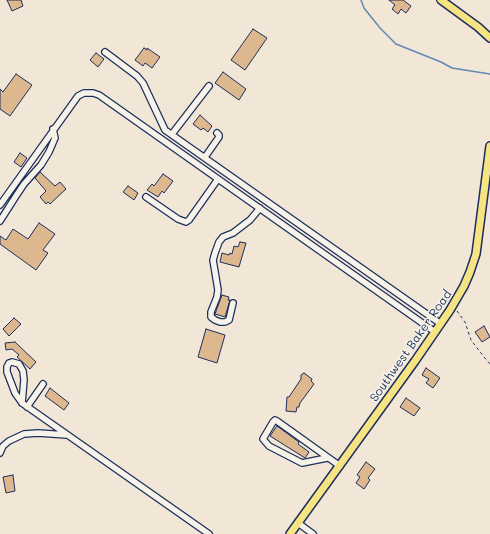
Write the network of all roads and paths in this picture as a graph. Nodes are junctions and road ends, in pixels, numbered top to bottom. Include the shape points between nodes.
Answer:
1 (441, 0) edge
2 (490, 38) edge
3 (105, 52) dead end
4 (209, 86) dead end
5 (54, 129) junction
6 (217, 133) dead end
7 (172, 134) junction
8 (490, 146) edge
9 (205, 157) junction
10 (218, 179) junction
11 (146, 197) dead end
12 (0, 205) edge
13 (260, 208) junction
14 (0, 222) edge
15 (233, 303) dead end
16 (452, 308) junction
17 (441, 324) junction
18 (435, 332) junction
19 (490, 364) edge
20 (43, 384) dead end
21 (24, 405) junction
22 (68, 435) junction
23 (0, 453) edge
24 (327, 458) junction
25 (340, 466) junction
26 (298, 523) junction
27 (209, 534) edge
28 (290, 534) edge
29 (314, 534) edge

1 - 2 main road via 478,26
3 - 7 street via 143,83 161,122
4 - 7 street
5 - 10 street via 78,96 84,93 99,95
5 - 12 street
5 - 14 street via 55,138 49,152
6 - 9 street via 219,137
7 - 9 street
8 - 16 main road, Southwest Baker Road via 476,254 468,279
9 - 17 street
10 - 11 street via 186,222
10 - 13 street
13 - 15 street via 250,220 223,237 214,254 218,290 211,317 220,322 229,320
13 - 18 street
16 - 17 main road, Southwest Baker Road
16 - 19 path via 461,315 471,340
17 - 18 main road, Southwest Baker Road
18 - 25 main road, Southwest Baker Road
20 - 21 street
21 - 21 street via 15,393 7,372 7,367 12,362 19,364 23,371
21 - 22 street
22 - 23 street via 24,434 9,441
22 - 27 street
24 - 24 street via 275,420 262,439 269,446 302,463
24 - 25 street
25 - 26 main road, Southwest Baker Road
26 - 28 main road, Southwest Baker Road
26 - 29 street

